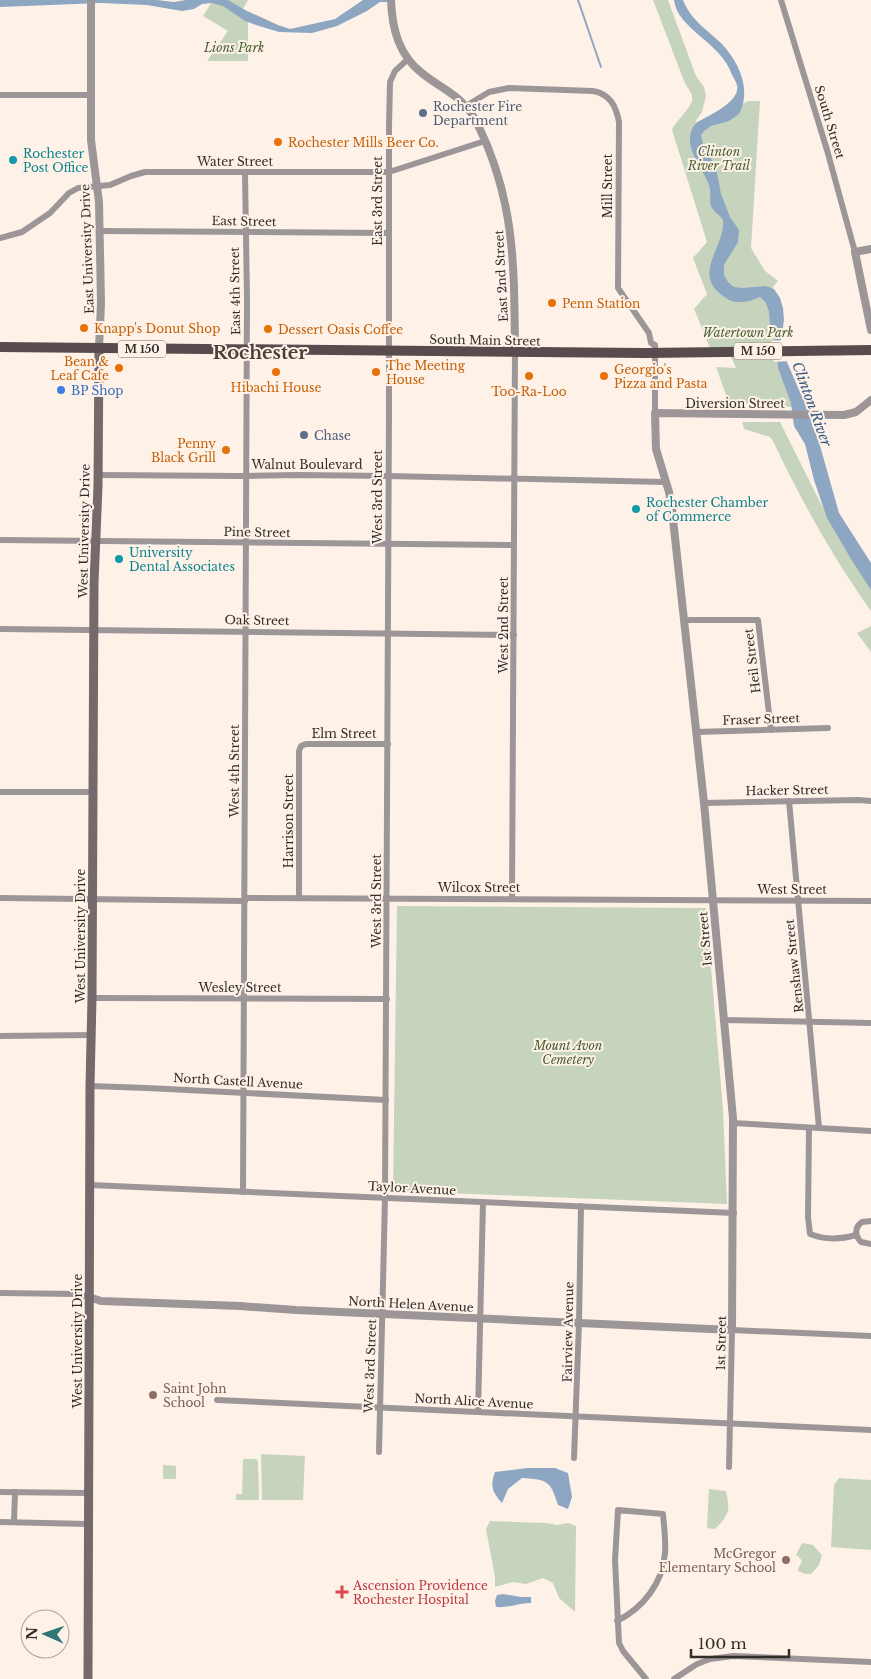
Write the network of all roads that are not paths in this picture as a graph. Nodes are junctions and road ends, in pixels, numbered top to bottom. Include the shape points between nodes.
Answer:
1 (91, 0) edge
2 (391, 0) edge
3 (781, 0) edge
4 (408, 60) junction
5 (0, 95) edge
6 (90, 95) junction
7 (466, 106) junction
8 (485, 141) junction
9 (245, 172) junction
10 (389, 172) junction
11 (97, 186) junction
12 (99, 231) junction
13 (246, 232) junction
14 (388, 233) junction
15 (0, 238) edge
16 (871, 249) edge
17 (855, 252) junction
18 (871, 330) edge
19 (0, 347) edge
20 (99, 348) junction
21 (247, 350) junction
22 (871, 350) edge
23 (389, 351) junction
24 (515, 352) junction
25 (871, 400) edge
26 (655, 413) junction
27 (98, 475) junction
28 (246, 476) junction
29 (388, 476) junction
30 (514, 478) junction
31 (665, 482) junction
32 (0, 540) edge
33 (96, 542) junction
34 (246, 543) junction
35 (388, 544) junction
36 (514, 545) junction
37 (684, 620) junction
38 (0, 629) edge
39 (94, 630) junction
40 (246, 632) junction
41 (388, 633) junction
42 (514, 635) junction
43 (828, 728) dead end
44 (771, 730) junction
45 (696, 732) junction
46 (388, 744) junction
47 (301, 746) joint
48 (0, 792) edge
49 (94, 792) junction
50 (789, 801) junction
51 (871, 801) edge
52 (704, 803) junction
53 (0, 898) edge
54 (299, 898) junction
55 (387, 898) junction
56 (245, 899) junction
57 (512, 899) junction
58 (93, 900) junction
59 (713, 900) junction
60 (799, 900) junction
61 (871, 901) edge
62 (92, 998) junction
63 (244, 998) junction
64 (386, 999) junction
65 (723, 1020) junction
66 (810, 1022) junction
67 (871, 1023) edge
68 (92, 1035) junction
69 (0, 1036) edge
70 (90, 1086) junction
71 (244, 1094) junction
72 (386, 1100) junction
73 (733, 1124) junction
74 (809, 1128) junction
75 (819, 1128) junction
76 (871, 1131) edge
77 (90, 1185) junction
78 (243, 1192) junction
79 (385, 1198) junction
80 (483, 1202) junction
81 (581, 1206) junction
82 (734, 1213) junction
83 (871, 1221) edge
84 (856, 1236) junction
85 (871, 1244) edge
86 (0, 1293) edge
87 (89, 1297) junction
88 (383, 1314) junction
89 (481, 1319) junction
90 (580, 1324) junction
91 (732, 1330) junction
92 (871, 1336) edge
93 (217, 1400) dead end
94 (380, 1408) junction
95 (478, 1412) junction
96 (577, 1416) junction
97 (731, 1424) junction
98 (871, 1430) edge
99 (378, 1452) dead end
100 (574, 1458) dead end
101 (729, 1467) dead end
102 (0, 1492) edge
103 (15, 1492) junction
104 (89, 1493) junction
105 (0, 1522) edge
106 (14, 1522) junction
107 (88, 1524) junction
108 (617, 1621) junction
109 (871, 1662) edge
110 (88, 1679) edge
111 (646, 1679) edge
112 (674, 1679) edge

1 - 6 street, East University Drive
2 - 4 street, East 2nd Street via 394,32
3 - 17 street, South Street
4 - 7 street, East 2nd Street
4 - 10 street, East 3rd Street via 395,71 390,82
5 - 6 street
6 - 11 street, East University Drive
7 - 8 street, East 2nd Street
7 - 26 street, Mill Street via 489,92 509,88 593,91 605,94 612,102 619,122 618,285 655,345
8 - 10 street, Water Street
8 - 24 street, East 2nd Street via 502,190 511,234
9 - 10 street, Water Street
9 - 11 street, Water Street via 145,172 110,185
9 - 13 street, East 4th Street
10 - 14 street, East 3rd Street
11 - 12 street, East University Drive
11 - 15 street, Water Street via 78,188 22,232
12 - 13 street, East Street
12 - 20 street, East University Drive
13 - 14 street, East Street
13 - 21 street, East 4th Street
14 - 23 street, East 3rd Street
16 - 17 street
17 - 18 street
19 - 20 main road, M 150
20 - 21 main road, South Main Street / M 150
20 - 27 main road, West University Drive
21 - 23 main road, South Main Street / M 150
21 - 28 street, West 4th Street
22 - 24 main road, South Main Street / M 150, bridge
23 - 24 main road, South Main Street / M 150
23 - 29 street, West 3rd Street
24 - 30 street, West 2nd Street
25 - 26 street, Diversion Street via 850,414
26 - 31 street, 1st Street via 656,449
27 - 28 street, Walnut Boulevard
27 - 33 main road, West University Drive
28 - 29 street, Walnut Boulevard
28 - 34 street, West 4th Street
29 - 30 street, Walnut Boulevard
29 - 35 street, West 3rd Street
30 - 31 street, Walnut Boulevard
30 - 36 street, West 2nd Street
31 - 37 street, 1st Street via 672,510
32 - 33 street, Pine Street
33 - 34 street, Pine Street
33 - 39 main road, West University Drive
34 - 35 street, Pine Street
34 - 40 street, West 4th Street
35 - 36 street, Pine Street
35 - 41 street, West 3rd Street
36 - 42 street, West 2nd Street
37 - 44 street, Heil Street via 758,620
37 - 45 street, 1st Street
38 - 39 street, Oak Street
39 - 40 street, Oak Street
39 - 49 main road, West University Drive
40 - 41 street, Oak Street
40 - 56 street, West 4th Street
41 - 42 street, Oak Street
41 - 46 street, West 3rd Street
42 - 57 street, West 2nd Street
43 - 44 street, Fraser Street
44 - 45 street, Fraser Street
45 - 52 street, 1st Street
46 - 47 street, Elm Street
46 - 55 street, West 3rd Street
47 - 54 street, Harrison Street
48 - 49 street
49 - 58 main road, West University Drive
50 - 51 street, Hacker Street
50 - 52 street, Hacker Street
50 - 60 street, Renshaw Street
52 - 59 street, 1st Street
53 - 58 street, Wilcox Street
54 - 55 street, Wilcox Street
54 - 56 street, Wilcox Street
55 - 57 street, Wilcox Street
55 - 64 street, West 3rd Street
56 - 58 street, Wilcox Street
56 - 63 street, West 4th Street
57 - 59 street, Wilcox Street
58 - 62 main road, West University Drive
59 - 60 street, West Street
59 - 65 street, 1st Street
60 - 61 street, West Street
60 - 66 street, Renshaw Street
62 - 63 street, Wesley Street
62 - 68 main road, West University Drive
63 - 64 street, Wesley Street
63 - 71 street, West 4th Street
64 - 72 street, West 3rd Street
65 - 66 street
65 - 73 street, 1st Street
66 - 67 street
66 - 75 street, Renshaw Street
68 - 69 street
68 - 70 main road, West University Drive
70 - 71 street, North Castell Avenue
70 - 77 main road, West University Drive
71 - 72 street, North Castell Avenue
71 - 78 street, West 4th Street
72 - 79 street, West 3rd Street
73 - 74 street
73 - 82 street, 1st Street
74 - 75 street
74 - 84 street via 810,1234 818,1237
75 - 76 street
77 - 78 street, Taylor Avenue
77 - 87 main road, West University Drive
78 - 79 street, Taylor Avenue
79 - 80 street, Taylor Avenue
79 - 88 street, West 3rd Street
80 - 81 street, Taylor Avenue
80 - 89 street
81 - 82 street, Taylor Avenue
81 - 90 street, Fairview Avenue
82 - 91 street, 1st Street
83 - 84 street via 859,1224
84 - 85 street via 864,1244
86 - 87 street
87 - 88 street, North Helen Avenue via 101,1301
87 - 104 main road, West University Drive
88 - 89 street, North Helen Avenue
88 - 94 street, West 3rd Street
89 - 90 street, North Helen Avenue
89 - 95 street
90 - 91 street, North Helen Avenue
90 - 96 street, Fairview Avenue
91 - 92 street
91 - 97 street, 1st Street
93 - 94 street, North Alice Avenue
94 - 95 street, North Alice Avenue
94 - 99 street, West 3rd Street
95 - 96 street, North Alice Avenue
96 - 97 street, North Alice Avenue
96 - 100 street, Fairview Avenue
97 - 98 street, North Alice Avenue
97 - 101 street, 1st Street
102 - 103 street
103 - 104 street
103 - 106 street
104 - 107 main road, West University Drive
105 - 106 street
106 - 107 street
107 - 110 main road, West University Drive
108 - 108 street via 618,1510 663,1514 665,1553 656,1581 646,1601 629,1616
108 - 111 street via 619,1643
109 - 112 street via 733,1656 696,1664

